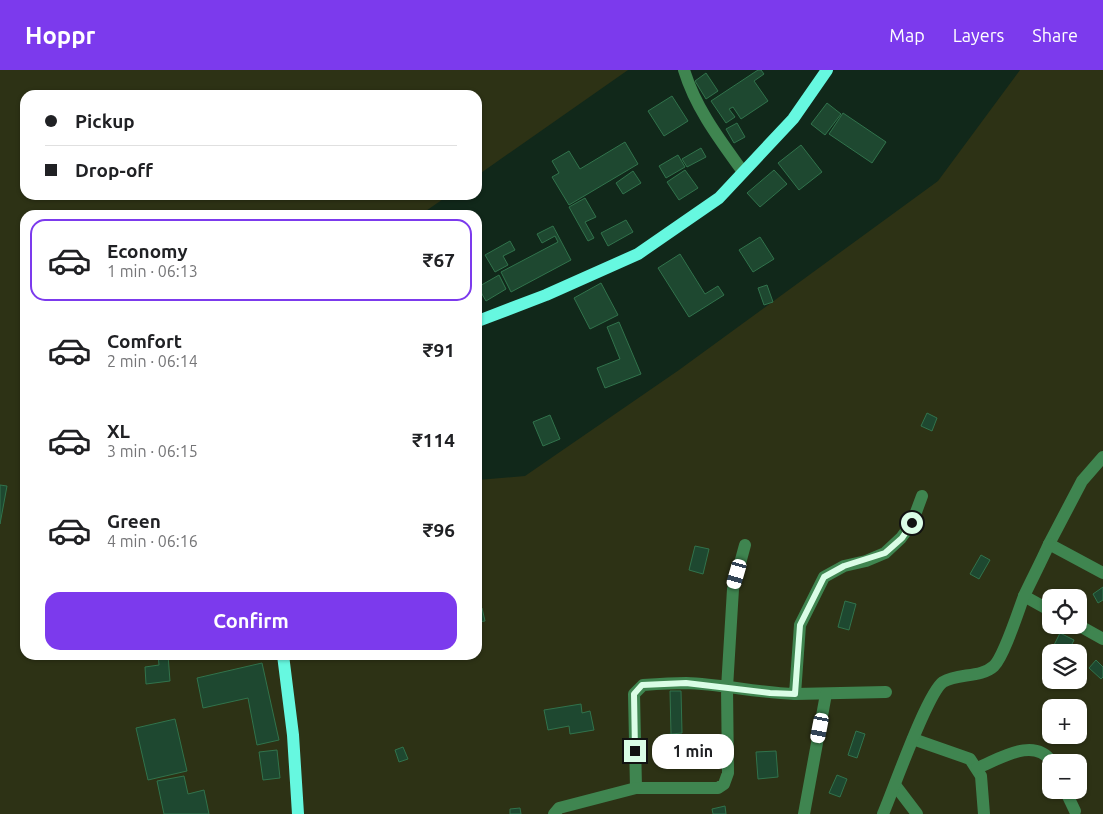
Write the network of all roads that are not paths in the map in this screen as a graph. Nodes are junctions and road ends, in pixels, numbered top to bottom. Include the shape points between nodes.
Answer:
1 (684, 70) edge
2 (827, 70) edge
3 (743, 172) junction
4 (482, 319) edge
5 (1103, 457) edge
6 (922, 496) dead end
7 (1050, 544) junction
8 (745, 545) dead end
9 (1103, 573) edge
10 (1024, 596) junction
11 (1042, 606) edge
12 (1087, 630) edge
13 (1103, 639) edge
14 (284, 660) edge
15 (727, 688) junction
16 (886, 692) dead end
17 (795, 694) junction
18 (826, 694) junction
19 (913, 739) junction
20 (1044, 754) edge
21 (977, 768) junction
22 (895, 785) junction
23 (636, 788) junction
24 (1069, 799) edge
25 (1075, 811) dead end
26 (298, 814) edge
27 (554, 814) edge
28 (804, 814) edge
29 (883, 814) edge
30 (917, 814) edge
31 (984, 814) edge

1 - 3 street via 704,118
2 - 3 main road via 793,119
3 - 4 main road via 719,198 638,254
5 - 7 street via 1082,481
6 - 17 street via 912,523 902,538 885,553 844,566 824,577 800,625
7 - 9 street
7 - 10 street
8 - 15 street via 733,589
10 - 11 street
10 - 19 street via 994,666 942,682 928,704
12 - 13 street
14 - 26 main road
15 - 17 street
15 - 23 street via 728,772 724,784 718,788
15 - 23 street via 686,683 642,685 638,689 634,694
16 - 18 street
17 - 18 street
18 - 28 street
19 - 21 street via 970,759
19 - 22 street
20 - 21 street via 1024,749
21 - 31 street via 981,776
22 - 29 street
22 - 30 street
23 - 27 street via 559,808
24 - 25 street

